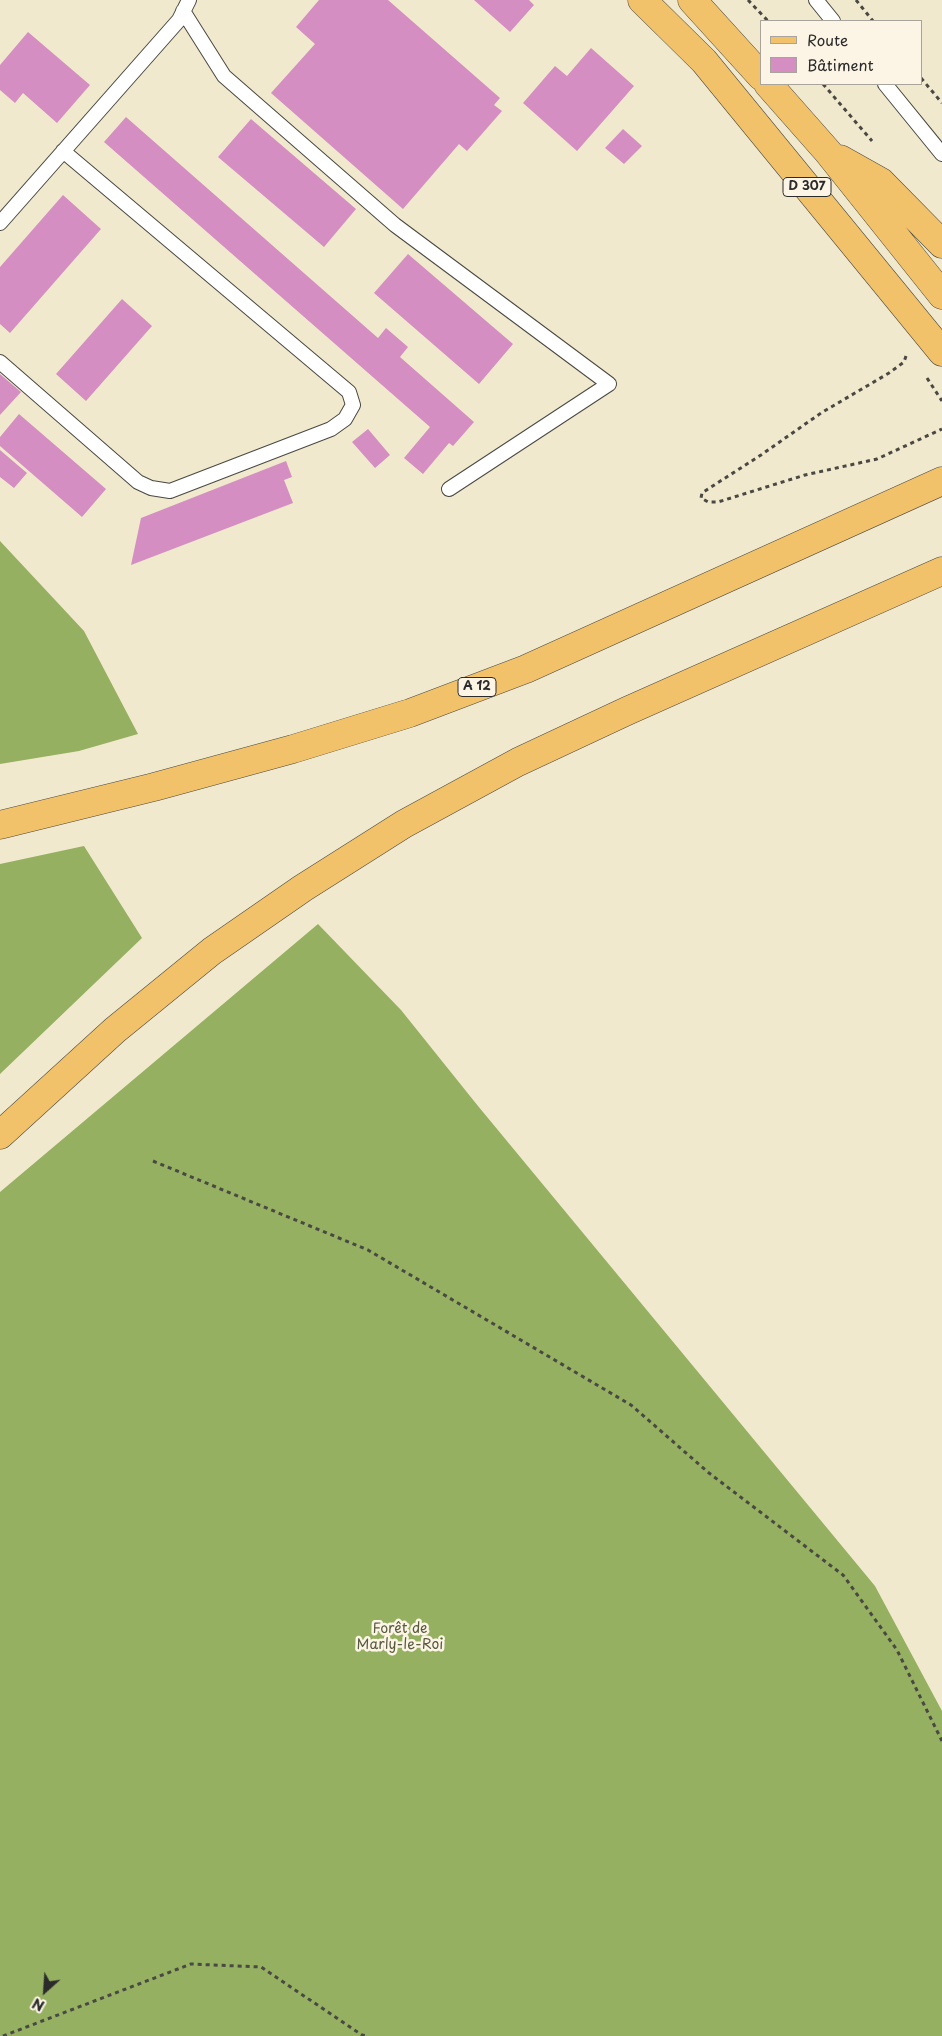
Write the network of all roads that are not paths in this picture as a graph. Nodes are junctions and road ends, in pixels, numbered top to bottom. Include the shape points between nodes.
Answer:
1 (642, 0) edge
2 (692, 0) edge
3 (816, 0) edge
4 (186, 6) edge
5 (833, 20) edge
6 (760, 75) edge
7 (769, 85) edge
8 (886, 85) edge
9 (63, 151) junction
10 (828, 152) junction
11 (942, 154) edge
12 (0, 223) edge
13 (942, 244) edge
14 (942, 295) edge
15 (942, 352) edge
16 (0, 362) edge
17 (936, 484) edge
18 (449, 489) dead end
19 (942, 571) edge
20 (0, 825) edge
21 (0, 1136) edge

1 - 15 main road, D 307 via 704,61
2 - 6 main road
3 - 5 lane
4 - 9 lane via 178,20
4 - 18 lane via 224,76 395,225 609,384
7 - 10 main road, D 307
8 - 11 lane
9 - 12 lane
9 - 16 lane via 349,392 354,406 345,419 331,429 170,491 138,482
10 - 13 main road, D 307 via 881,182
10 - 14 main road, D 307
17 - 20 main road, A 12 via 526,669 410,713 163,785
19 - 21 main road via 526,758 404,824 212,951 115,1030

